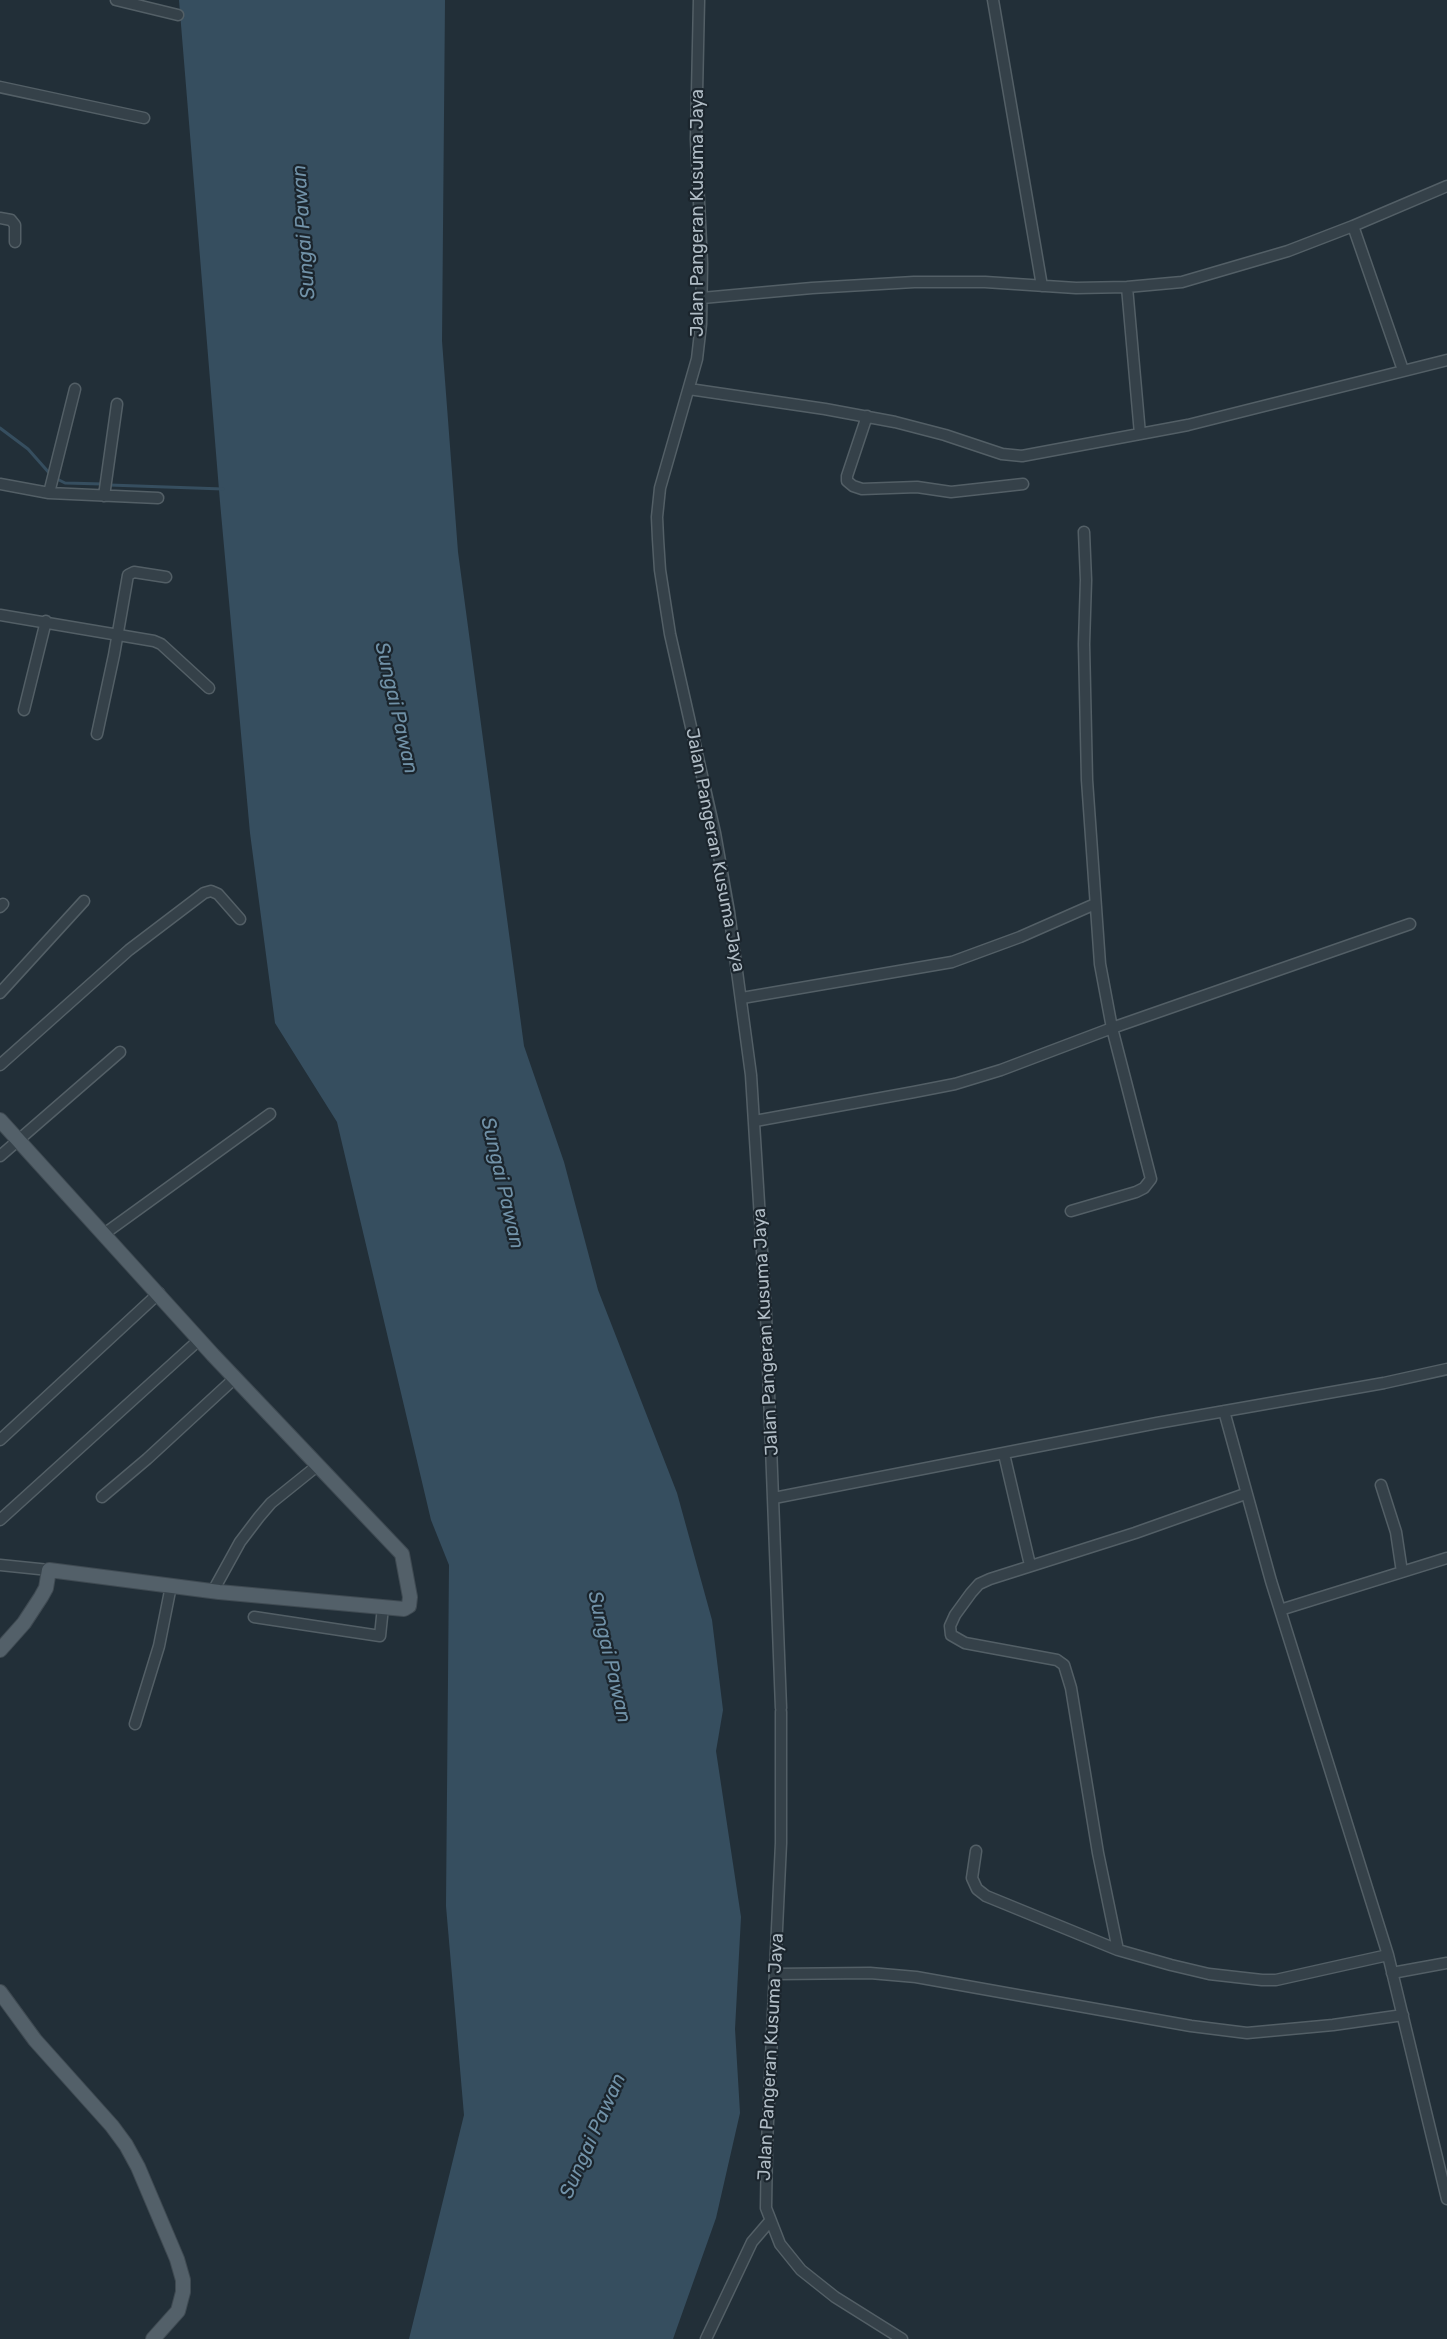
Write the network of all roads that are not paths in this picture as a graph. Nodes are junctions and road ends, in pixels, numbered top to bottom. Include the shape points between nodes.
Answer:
1 (116, 0) edge
2 (699, 0) edge
3 (993, 0) edge
4 (178, 15) dead end
5 (0, 87) edge
6 (144, 118) dead end
7 (1447, 186) edge
8 (0, 218) edge
9 (1353, 226) junction
10 (15, 243) dead end
11 (1042, 286) junction
12 (1127, 287) junction
13 (702, 298) junction
14 (1447, 360) edge
15 (1403, 370) junction
16 (75, 389) dead end
17 (689, 389) junction
18 (117, 404) dead end
19 (867, 416) junction
20 (1140, 434) junction
21 (1023, 483) dead end
22 (0, 484) edge
23 (49, 493) junction
24 (104, 496) junction
25 (158, 498) dead end
26 (1084, 532) dead end
27 (166, 577) dead end
28 (0, 615) edge
29 (45, 621) junction
30 (117, 633) junction
31 (209, 688) dead end
32 (24, 710) dead end
33 (97, 734) dead end
34 (84, 901) dead end
35 (1095, 904) junction
36 (240, 919) dead end
37 (1410, 924) dead end
38 (0, 993) edge
39 (742, 998) junction
40 (1112, 1028) junction
41 (120, 1052) dead end
42 (0, 1065) edge
43 (270, 1114) dead end
44 (0, 1120) edge
45 (755, 1121) junction
46 (18, 1141) junction
47 (0, 1156) edge
48 (1071, 1211) dead end
49 (104, 1234) junction
50 (159, 1293) junction
51 (200, 1339) junction
52 (1447, 1369) edge
53 (235, 1378) junction
54 (1224, 1412) junction
55 (0, 1440) edge
56 (1004, 1454) junction
57 (317, 1466) junction
58 (1381, 1485) dead end
59 (1245, 1494) junction
60 (102, 1497) dead end
61 (774, 1498) junction
62 (0, 1520) edge
63 (1447, 1558) edge
64 (0, 1565) edge
65 (1030, 1565) junction
66 (49, 1570) junction
67 (1402, 1572) junction
68 (213, 1591) junction
69 (170, 1595) junction
70 (383, 1607) junction
71 (1280, 1610) junction
72 (254, 1617) dead end
73 (0, 1650) edge
74 (135, 1724) dead end
75 (976, 1851) dead end
76 (1118, 1950) junction
77 (1388, 1955) junction
78 (1447, 1963) edge
79 (1392, 1973) junction
80 (776, 1974) junction
81 (0, 1992) edge
82 (1403, 2015) junction
83 (1447, 2199) edge
84 (770, 2221) junction
85 (153, 2339) edge
86 (706, 2339) edge
87 (902, 2339) edge

1 - 4 street
2 - 13 street, Jalan Pangeran Kusuma Jaya via 696,139
3 - 11 street
5 - 6 street
7 - 9 street
8 - 10 street via 15,225
9 - 12 street via 1224,271 1182,282
9 - 15 street
11 - 12 street
11 - 13 street via 914,282
12 - 20 street
13 - 17 street, Jalan Pangeran Kusuma Jaya via 698,350
14 - 15 street
15 - 20 street
16 - 23 street
17 - 19 street
17 - 39 street, Jalan Pangeran Kusuma Jaya via 658,501 660,570 670,634 715,833
18 - 24 street
19 - 20 street via 1012,456 1036,455
19 - 21 street via 847,476 853,486 951,492
22 - 23 street
23 - 24 street
24 - 25 street
26 - 35 street via 1085,712
27 - 30 street via 128,574
28 - 29 street
29 - 30 street
29 - 32 street
30 - 31 street via 161,644
30 - 33 street
34 - 38 street
35 - 39 street via 1020,938 952,962
35 - 40 street
36 - 42 street via 218,894 204,893 129,950
37 - 40 street
39 - 45 street, Jalan Pangeran Kusuma Jaya
40 - 45 street via 955,1084
40 - 48 street via 1151,1179 1136,1192
41 - 46 street
43 - 49 street
44 - 46 main road
45 - 61 street, Jalan Pangeran Kusuma Jaya
46 - 47 street
46 - 49 main road
49 - 50 main road
50 - 51 main road
50 - 55 street
51 - 53 main road
51 - 62 street
52 - 54 street
53 - 57 main road
53 - 60 street
54 - 56 street
54 - 59 street
56 - 61 street
56 - 65 street
57 - 68 street via 259,1517
57 - 70 main road via 402,1554 410,1604 404,1609
58 - 67 street via 1396,1532
59 - 65 street
59 - 71 street
61 - 80 street, Jalan Pangeran Kusuma Jaya via 781,1710
63 - 67 street
64 - 66 street
65 - 76 street via 979,1584 955,1615 949,1632 964,1643 1057,1660 1065,1666
66 - 69 main road
66 - 73 main road via 41,1597
67 - 71 street
68 - 69 main road
68 - 70 main road
69 - 74 street
70 - 72 street via 380,1629
71 - 77 street
75 - 76 street via 972,1878 986,1896
76 - 77 street via 1209,1974 1262,1980
77 - 79 street
78 - 79 street
79 - 82 street
80 - 82 street via 916,1977 1247,2033
80 - 84 street, Jalan Pangeran Kusuma Jaya via 766,2172
81 - 85 main road via 35,2040 112,2126 138,2167 183,2280 178,2311
82 - 83 street
84 - 86 street via 752,2242
84 - 87 street, Jalan Pangeran Kusuma Jaya via 780,2244 801,2270

